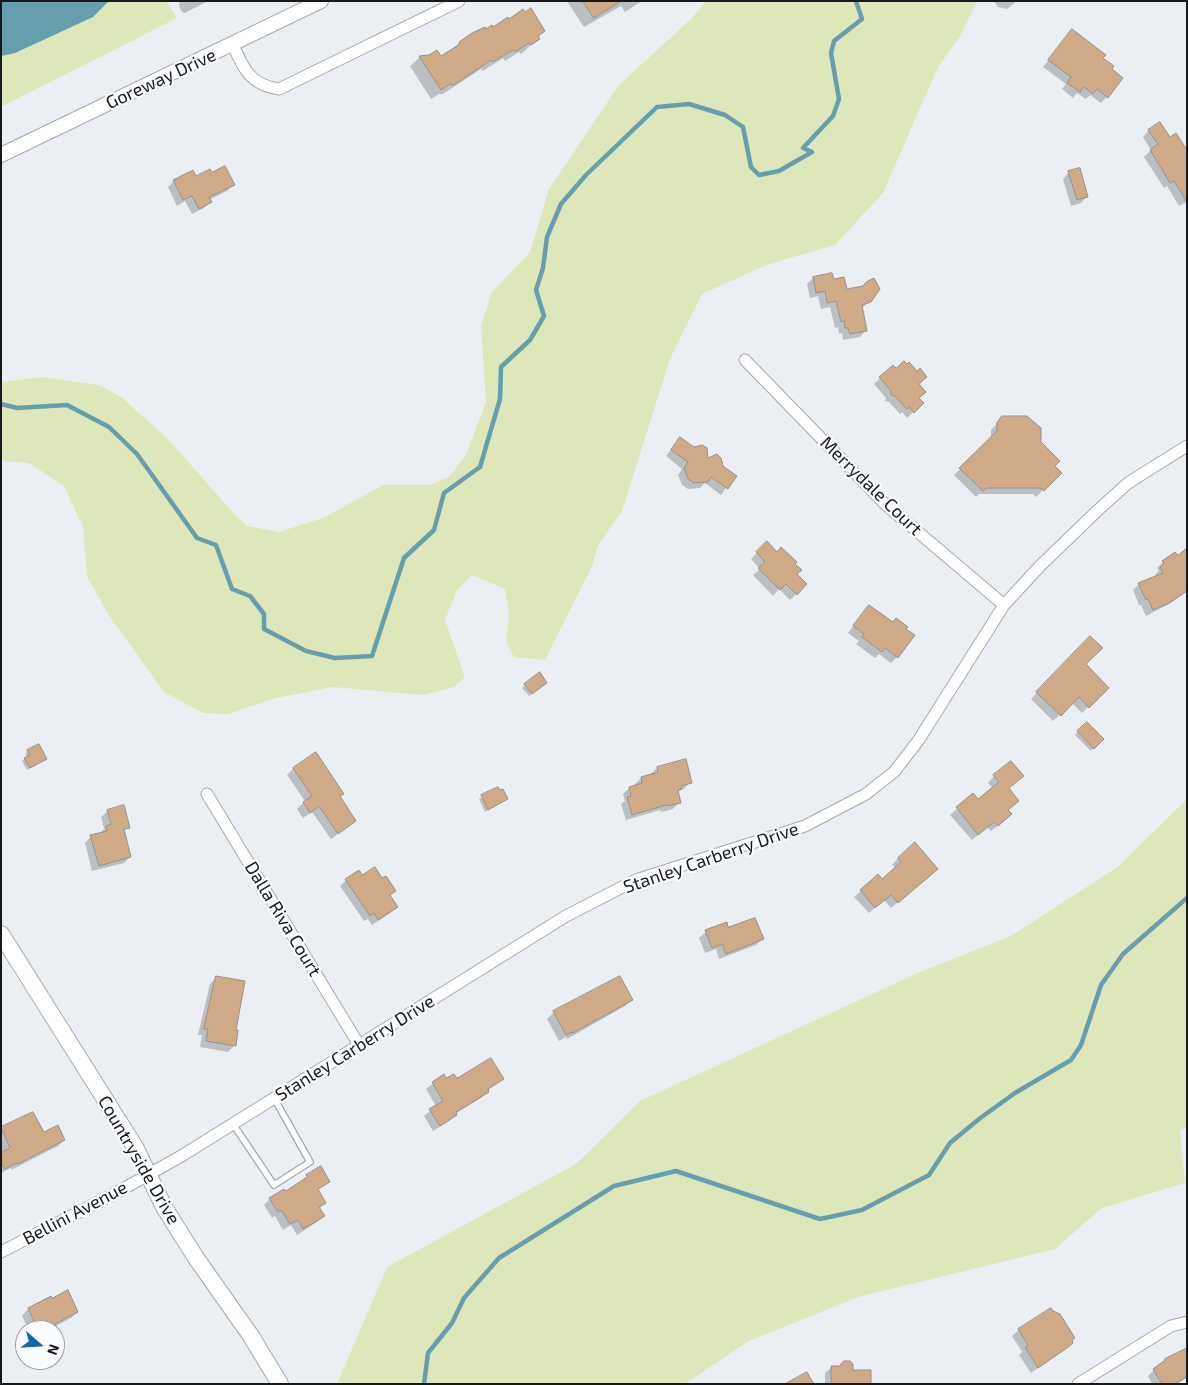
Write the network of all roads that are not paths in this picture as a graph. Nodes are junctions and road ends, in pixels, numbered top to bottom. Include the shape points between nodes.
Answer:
1 (321, 1) edge
2 (459, 1) edge
3 (233, 45) junction
4 (1, 155) edge
5 (745, 360) dead end
6 (1187, 446) edge
7 (1004, 605) junction
8 (208, 794) dead end
9 (1, 934) edge
10 (359, 1045) junction
11 (274, 1098) junction
12 (232, 1124) junction
13 (148, 1174) junction
14 (1, 1252) edge
15 (1187, 1322) edge
16 (280, 1384) edge
17 (1078, 1384) edge

1 - 3 street, Goreway Drive
2 - 3 street via 279,89 268,87 248,74
3 - 4 street, Goreway Drive
5 - 7 street, Merrydale Court via 884,504
6 - 7 street, Stanley Carberry Drive via 1128,483 1040,566
7 - 10 street, Stanley Carberry Drive via 918,741 894,772 866,794 805,826 636,880 566,916
8 - 10 street, Dalla Riva Court
9 - 13 main road, Countryside Drive via 135,1147
10 - 11 street, Stanley Carberry Drive
11 - 12 street, Stanley Carberry Drive
11 - 12 lane via 310,1162 274,1185
12 - 13 street, Stanley Carberry Drive
13 - 14 street, Bellini Avenue
13 - 16 main road, Countryside Drive via 196,1258
15 - 17 street via 1171,1326

